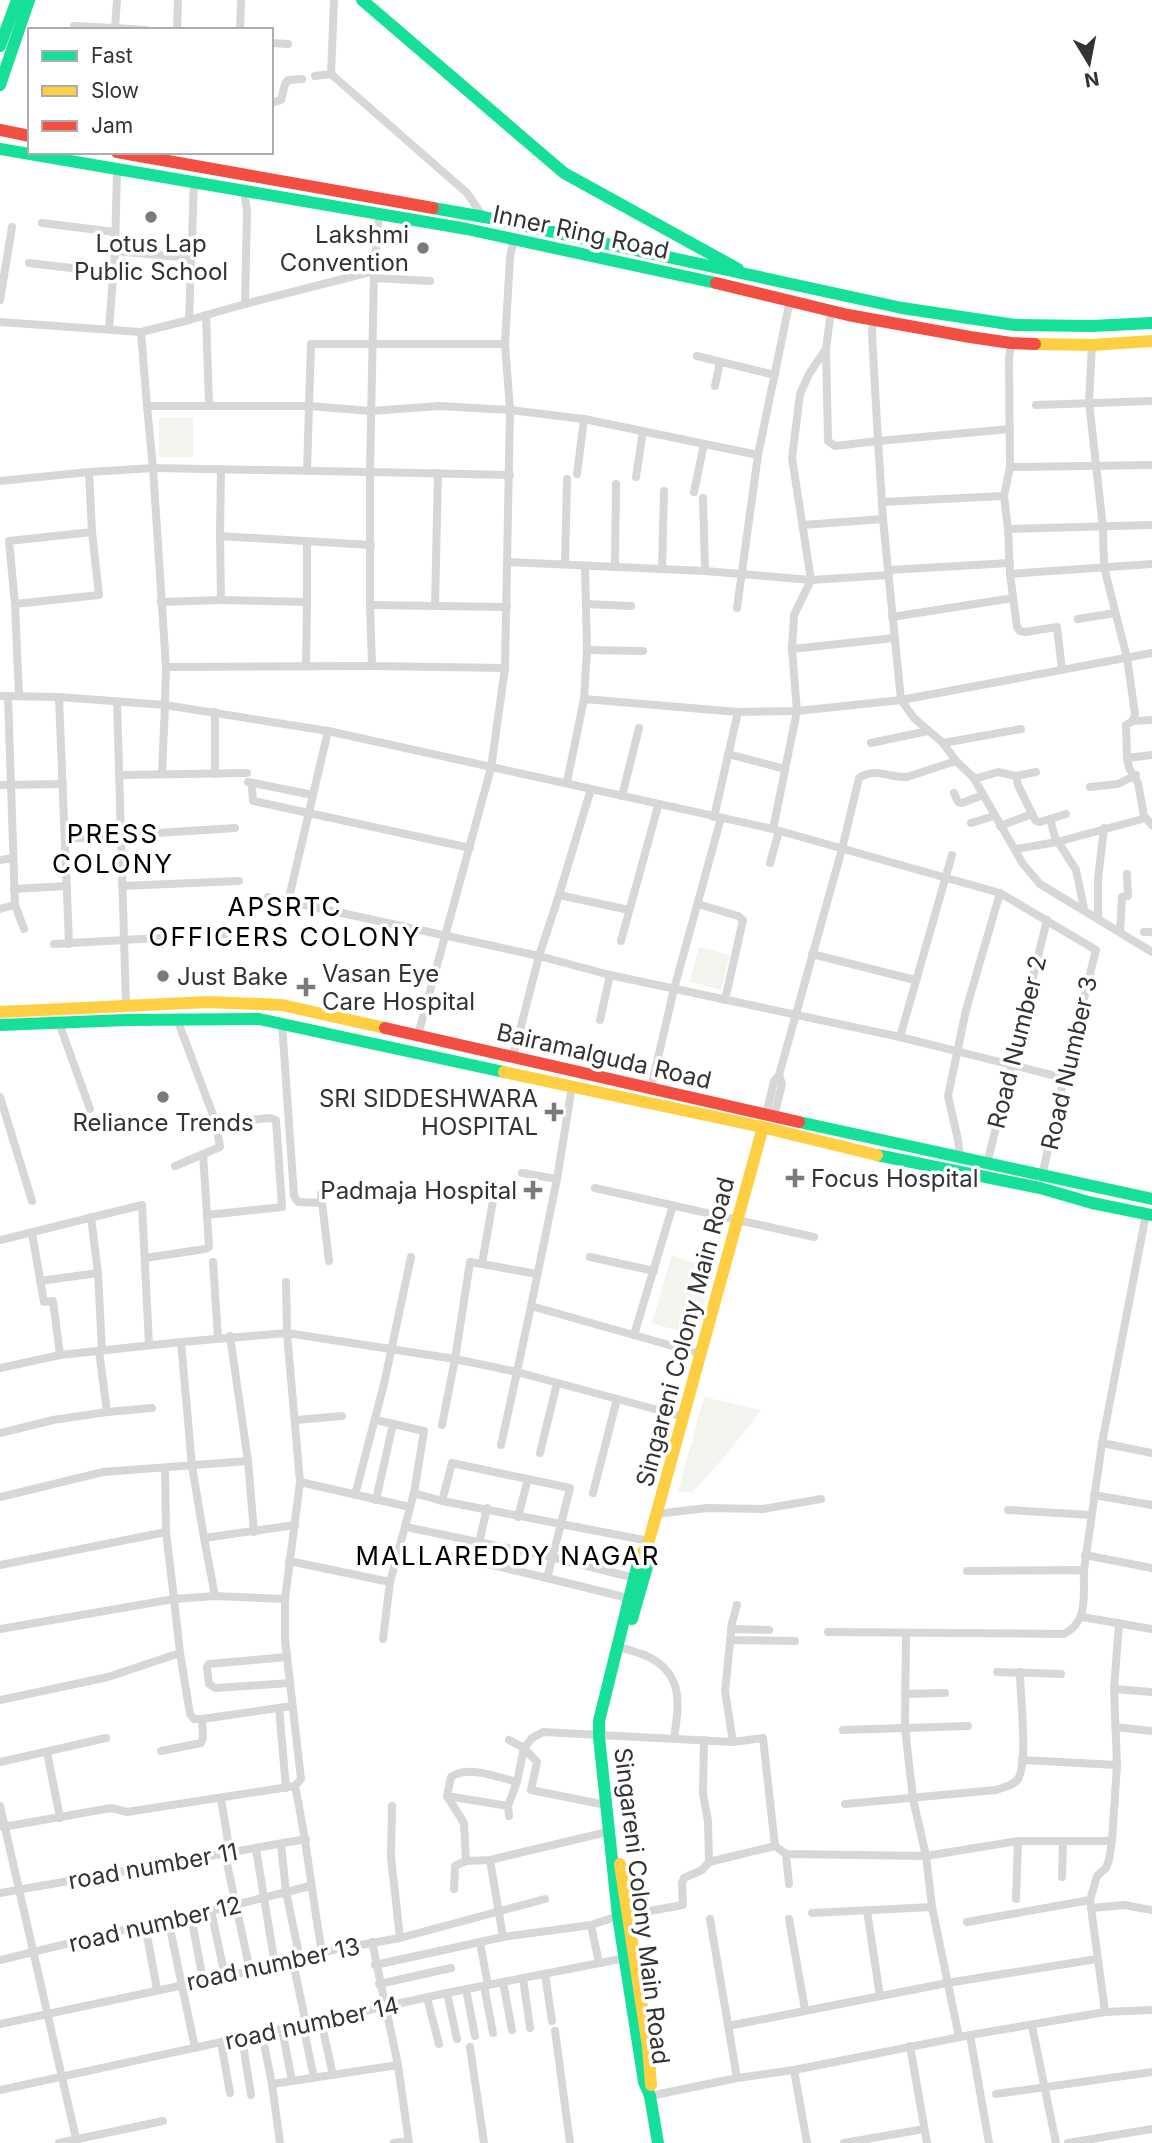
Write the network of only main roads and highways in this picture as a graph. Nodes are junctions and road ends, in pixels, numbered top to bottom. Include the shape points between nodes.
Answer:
1 (18, 0) edge
2 (29, 0) edge
3 (362, 0) edge
4 (0, 46) edge
5 (0, 85) edge
6 (0, 130) edge
7 (28, 136) edge
8 (0, 149) edge
9 (28, 154) edge
10 (29, 154) edge
11 (129, 154) edge
12 (745, 273) junction
13 (1152, 323) edge
14 (1152, 341) edge
15 (261, 1003) junction
16 (0, 1012) edge
17 (260, 1019) junction
18 (0, 1025) edge
19 (768, 1120) junction
20 (1152, 1199) edge
21 (1149, 1215) edge
22 (648, 1544) junction
23 (633, 1599) junction
24 (602, 1737) junction
25 (616, 1865) junction
26 (626, 1938) junction
27 (650, 2096) junction
28 (659, 2143) edge

1 - 4 main road
2 - 5 main road
3 - 12 main road via 564,173
6 - 7 main road
8 - 9 main road, Inner Ring Road
10 - 14 main road, Inner Ring Road via 514,239 831,311 1011,343
11 - 12 main road, Inner Ring Road via 484,217
12 - 13 main road, Inner Ring Road via 895,307 1015,325
15 - 16 main road, Bairamalguda Road
15 - 17 main road
15 - 19 main road, Bairamalguda Road via 320,1012 651,1088
17 - 18 main road, Bairamalguda Road
17 - 19 main road, Bairamalguda Road via 572,1087
19 - 20 main road, Bairamalguda Road
19 - 21 main road, Bairamalguda Road via 876,1155
19 - 22 main road, Singareni Colony Main Road via 736,1220
22 - 23 main road, Singareni Colony Main Road via 635,1578
22 - 23 main road, Singareni Colony Main Road via 650,1556
23 - 24 main road, Singareni Colony Main Road via 600,1721
24 - 25 main road, Singareni Colony Main Road
24 - 25 main road, Singareni Colony Main Road via 607,1832
25 - 26 main road, Singareni Colony Main Road
26 - 27 main road, Singareni Colony Main Road via 652,2078
26 - 27 main road, Singareni Colony Main Road via 625,1958
27 - 28 main road

